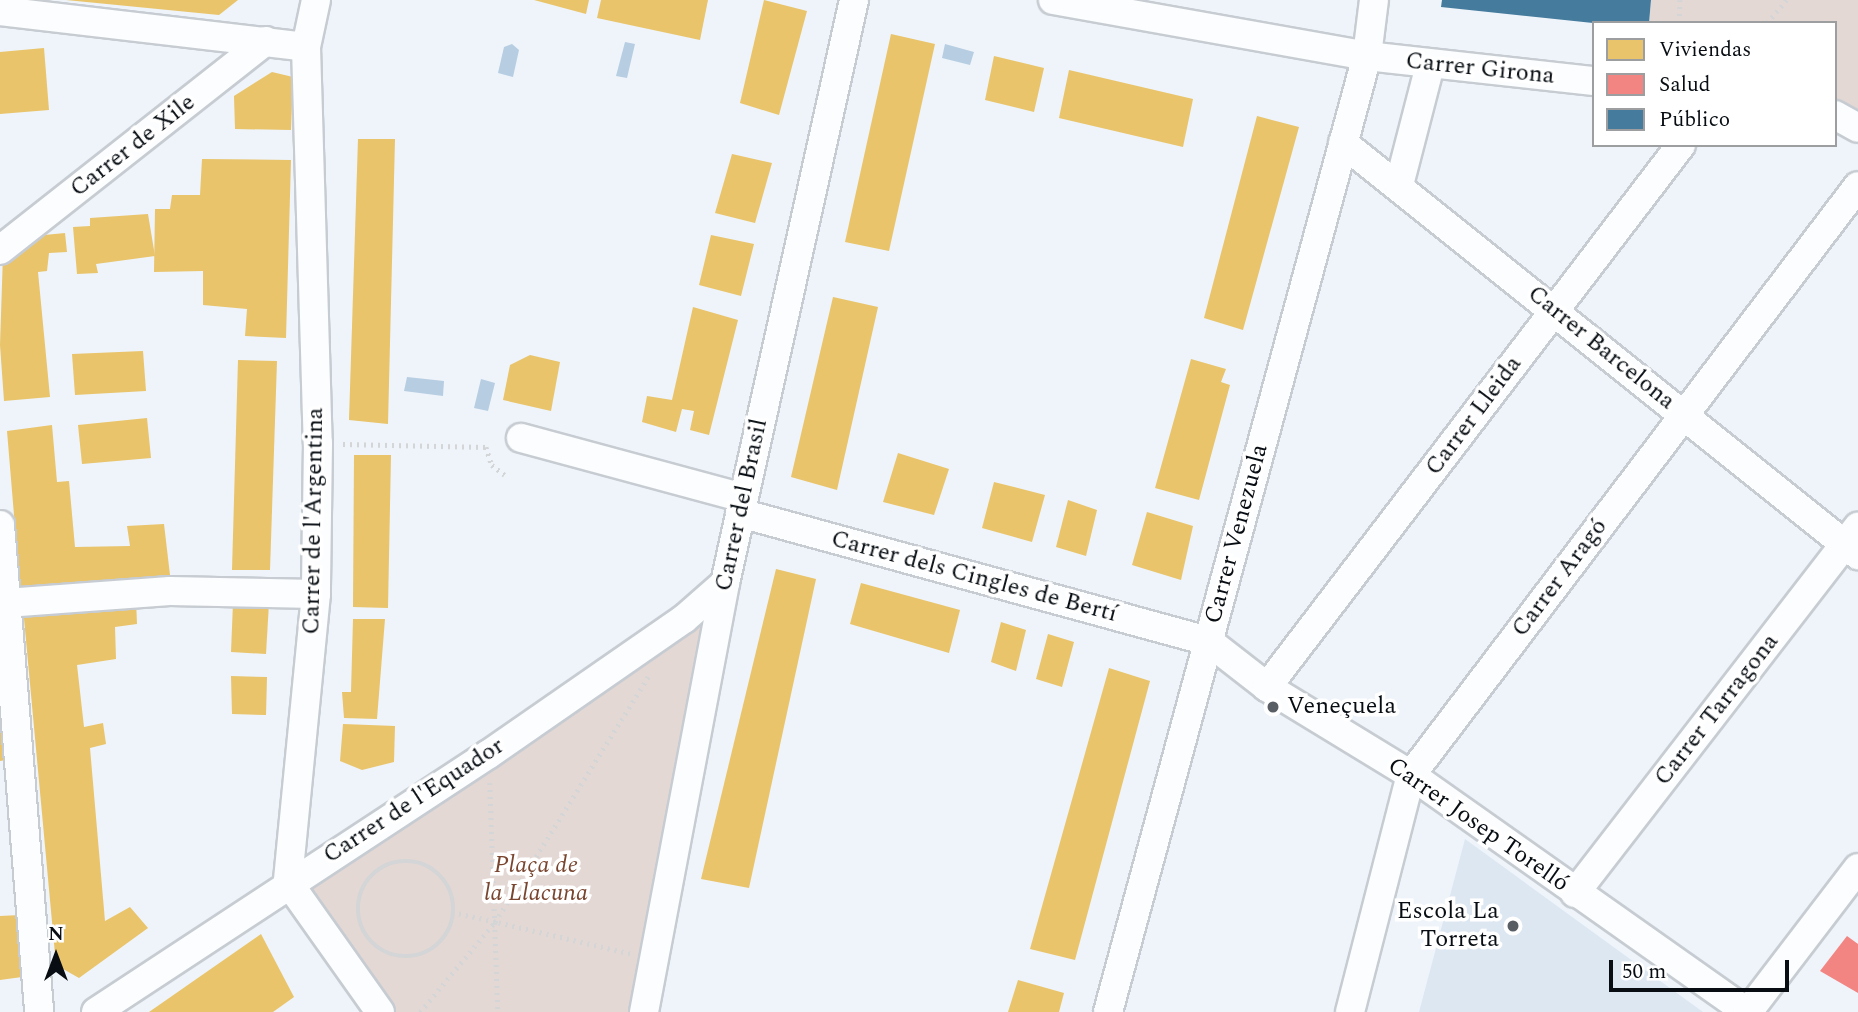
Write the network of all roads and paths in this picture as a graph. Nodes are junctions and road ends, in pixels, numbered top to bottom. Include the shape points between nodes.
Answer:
1 (316, 0) edge
2 (854, 0) edge
3 (1054, 0) edge
4 (1374, 0) edge
5 (1680, 0) edge
6 (1786, 0) edge
7 (0, 11) edge
8 (1679, 21) edge
9 (1769, 21) edge
10 (266, 41) junction
11 (306, 47) junction
12 (1367, 56) junction
13 (1430, 65) junction
14 (1592, 81) edge
15 (1837, 116) edge
16 (1858, 128) edge
17 (1343, 143) junction
18 (1679, 147) edge
19 (1399, 185) junction
20 (1858, 186) edge
21 (0, 250) edge
22 (1555, 310) junction
23 (1683, 415) junction
24 (520, 438) dead end
25 (345, 444) dead end
26 (505, 475) dead end
27 (742, 505) junction
28 (0, 526) edge
29 (1853, 542) edge
30 (725, 583) junction
31 (316, 594) junction
32 (6, 603) junction
33 (1208, 641) junction
34 (655, 666) dead end
35 (1267, 687) junction
36 (489, 754) junction
37 (9, 760) edge
38 (1411, 775) junction
39 (1858, 869) edge
40 (288, 882) junction
41 (1575, 893) junction
42 (454, 913) junction
43 (495, 922) junction
44 (655, 960) junction
45 (39, 1012) edge
46 (96, 1012) edge
47 (380, 1012) edge
48 (420, 1012) edge
49 (498, 1012) edge
50 (644, 1012) edge
51 (1108, 1012) edge
52 (1350, 1012) edge
53 (1747, 1012) edge

1 - 11 street, Carrer de l'Argentina
2 - 27 street, Carrer del Brasil
3 - 12 street, Carrer Girona
4 - 12 street, Carrer Venezuela
5 - 8 path
6 - 9 path
7 - 10 street
10 - 11 street
10 - 21 street, Carrer de Xile
11 - 31 street, Carrer de l'Argentina via 318,443
12 - 13 street, Carrer Girona
12 - 17 street, Carrer Venezuela
13 - 14 street, Carrer Girona
13 - 19 street
15 - 16 street
17 - 19 street, Carrer Barcelona
17 - 33 street, Carrer Venezuela
18 - 22 street, Carrer Lleida
19 - 22 street, Carrer Barcelona
20 - 23 street, Carrer Aragó
22 - 23 street, Carrer Barcelona
22 - 35 street, Carrer Lleida
23 - 29 street, Carrer Barcelona
23 - 38 street, Carrer Aragó
24 - 27 street, Carrer dels Cingles de Bertí
25 - 26 path via 486,447 492,465
27 - 30 street, Carrer del Brasil
27 - 33 street, Carrer dels Cingles de Bertí
28 - 32 street
29 - 41 street, Carrer Tarragona
30 - 36 street, Carrer de l'Equador via 684,619
30 - 44 street, Carrer del Brasil
31 - 32 street via 170,591
31 - 40 street, Carrer de l'Argentina
32 - 37 street
33 - 35 street, Carrer Josep Torelló
33 - 51 street, Carrer Venezuela
34 - 43 path
35 - 38 street, Carrer Josep Torelló
36 - 40 street, Carrer de l'Equador
36 - 43 path
37 - 45 street
38 - 41 street, Carrer Josep Torelló
38 - 52 street, Carrer Aragó
39 - 53 street
40 - 46 street, Carrer de l'Equador
40 - 47 street
41 - 53 street, Carrer Josep Torelló
42 - 42 path via 452,893 443,878 415,861 383,866 369,877 358,899 363,932 373,945 399,957 432,950 444,939
42 - 43 path
43 - 44 path
43 - 48 path
43 - 49 path
44 - 50 street, Carrer del Brasil

